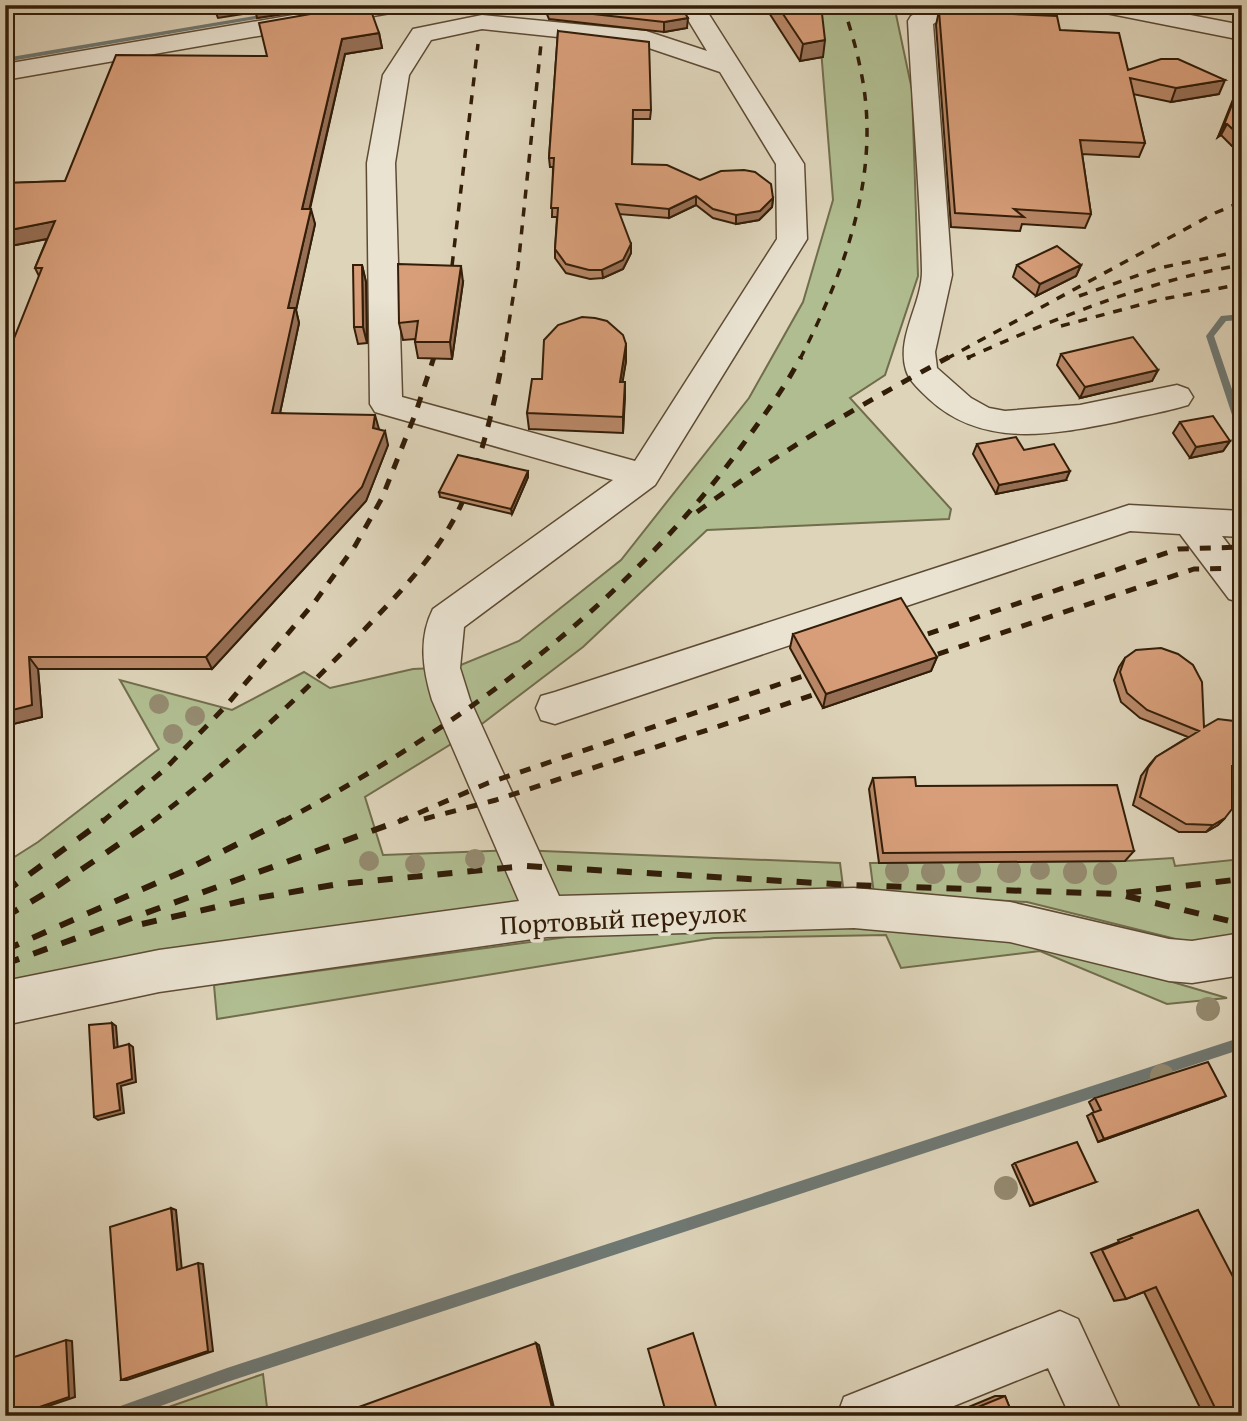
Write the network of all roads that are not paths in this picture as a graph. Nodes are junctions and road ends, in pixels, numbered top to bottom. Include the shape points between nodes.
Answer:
1 (396, 5) edge
2 (691, 5) edge
3 (948, 5) edge
4 (1101, 5) edge
5 (1242, 33) edge
6 (730, 67) junction
7 (5, 72) edge
8 (1177, 397) dead end
9 (643, 476) junction
10 (1190, 521) junction
11 (1242, 524) edge
12 (1242, 589) edge
13 (555, 708) dead end
14 (547, 917) junction
15 (1242, 954) edge
16 (5, 1003) edge
17 (863, 1416) edge
18 (1097, 1416) edge

1 - 7 street
2 - 6 street
3 - 8 street via 920,21 937,275 919,352 922,372 967,411 1000,422 1040,422
4 - 5 street
6 - 9 street via 790,164 792,239
6 - 9 street via 646,39 482,22 422,34 396,75 382,163 386,404
9 - 14 street via 446,620 441,668 451,700
10 - 11 street
10 - 12 street
10 - 13 street via 1129,517
14 - 15 street, Портовый переулок via 854,908 1010,922 1169,960 1192,962
14 - 16 street, Портовый переулок via 159,971
17 - 18 street via 1060,1337

